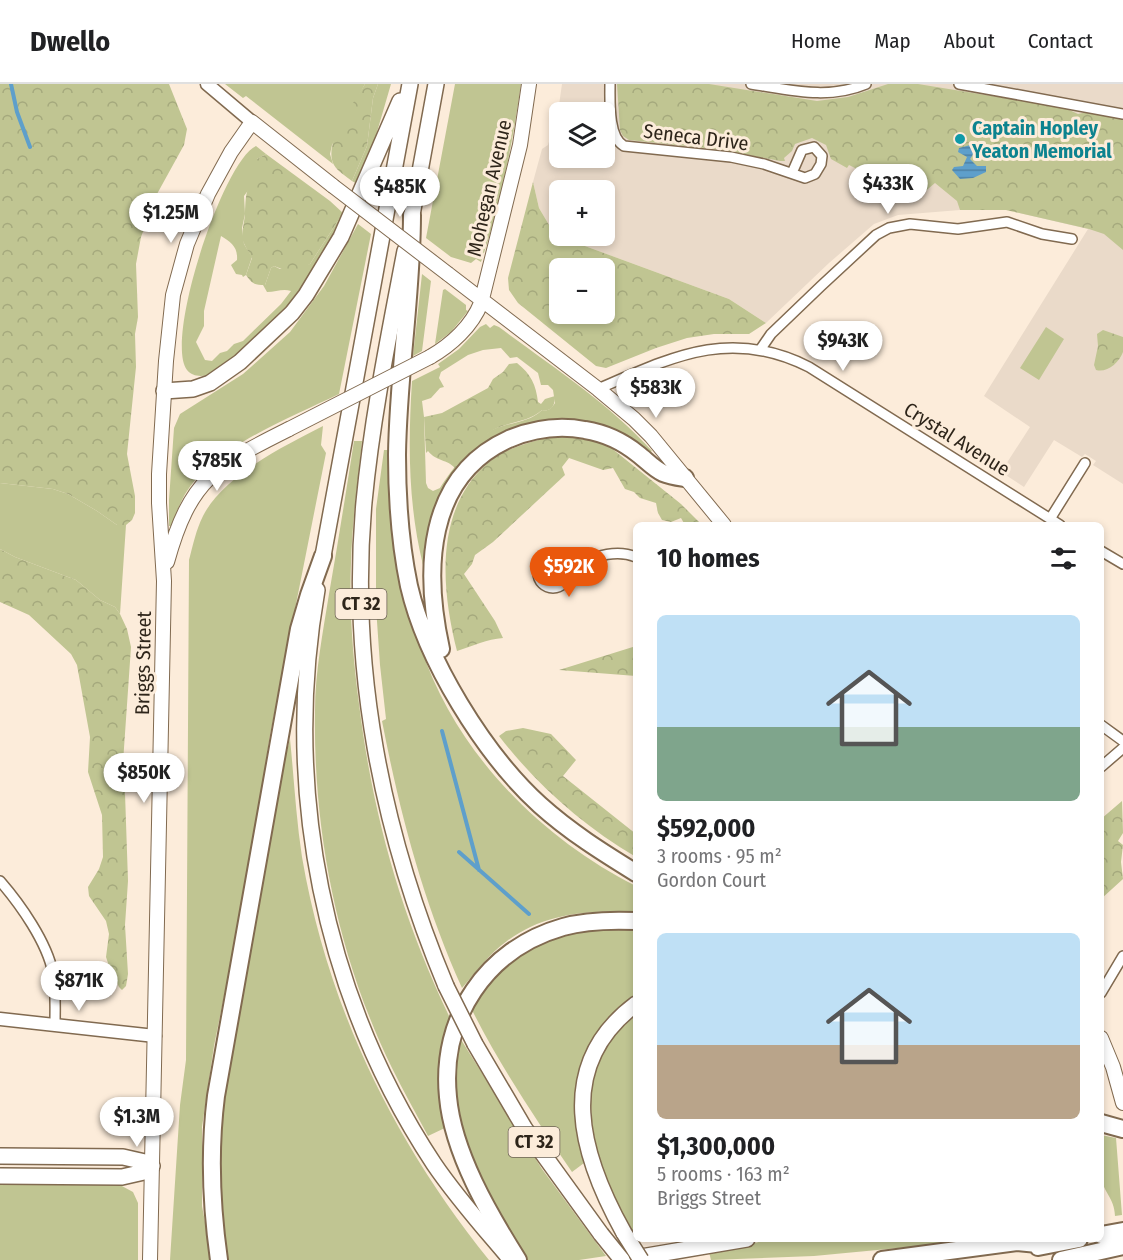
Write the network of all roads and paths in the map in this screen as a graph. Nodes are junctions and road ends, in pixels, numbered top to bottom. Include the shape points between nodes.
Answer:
1 (207, 84) edge
2 (408, 84) edge
3 (436, 84) edge
4 (529, 84) edge
5 (610, 84) edge
6 (751, 84) edge
7 (866, 84) edge
8 (958, 84) edge
9 (771, 86) edge
10 (1005, 87) edge
11 (1123, 114) edge
12 (252, 123) junction
13 (792, 173) dead end
14 (412, 215) junction
15 (1072, 239) dead end
16 (482, 300) junction
17 (760, 350) junction
18 (598, 388) junction
19 (164, 391) junction
20 (1085, 463) dead end
21 (685, 478) junction
22 (1050, 519) junction
23 (722, 522) edge
24 (1055, 522) edge
25 (1104, 552) edge
26 (633, 555) edge
27 (322, 556) junction
28 (1123, 564) edge
29 (568, 568) dead end
30 (164, 573) junction
31 (458, 701) junction
32 (1104, 727) edge
33 (1123, 741) edge
34 (1123, 748) edge
35 (1104, 764) edge
36 (633, 871) edge
37 (0, 881) edge
38 (633, 921) edge
39 (1123, 956) edge
40 (1104, 988) edge
41 (633, 1007) edge
42 (0, 1019) edge
43 (55, 1024) junction
44 (155, 1036) junction
45 (1104, 1046) edge
46 (1122, 1095) edge
47 (1104, 1124) edge
48 (1123, 1129) edge
49 (0, 1156) edge
50 (152, 1166) junction
51 (0, 1176) edge
52 (1123, 1231) edge
53 (1104, 1241) edge
54 (729, 1242) edge
55 (1064, 1242) edge
56 (1101, 1243) edge
57 (1048, 1245) junction
58 (1123, 1246) edge
59 (511, 1255) edge
60 (150, 1260) edge
61 (219, 1260) edge
62 (621, 1260) edge
63 (641, 1260) edge
64 (882, 1260) edge
65 (978, 1260) edge
66 (1061, 1260) edge

1 - 12 street
2 - 19 main road via 341,237 299,304 226,374 201,387
2 - 27 main road, CT 32
3 - 14 main road, CT 32
4 - 16 main road, Mohegan Avenue via 520,145
5 - 13 street, Seneca Drive via 613,130 624,146 731,157
6 - 9 street
7 - 9 street via 820,94
8 - 10 street
10 - 11 street
12 - 16 main road, bridge
12 - 19 main road, Briggs Street via 219,172 187,244 173,295
14 - 31 highway via 399,411 399,518 412,596
14 - 62 main road, CT 32, bridge via 368,463 362,543 361,597 368,698 385,796 410,892 446,986 475,1044 544,1157
15 - 17 street via 1007,222 958,228 913,224 892,227 878,234 821,286
16 - 18 main road
16 - 30 main road, Mohegan Avenue, bridge via 459,334 430,357 224,464 198,490 183,514
17 - 18 street, Crystal Avenue via 688,352
17 - 22 street, Crystal Avenue via 809,367
18 - 21 main road via 651,436
19 - 30 main road, Briggs Street via 159,503
20 - 22 street
21 - 23 main road
21 - 31 highway via 662,473 625,444 608,436 560,427 525,433 500,443 468,469 453,488 439,518 431,570 435,623
22 - 24 street, Crystal Avenue
25 - 28 street
26 - 29 street via 613,552
27 - 59 main road, CT 32 via 307,659 305,752 311,832 331,933 358,1016 394,1095 435,1166
27 - 61 highway via 299,629 216,1096 210,1172
30 - 44 main road, Briggs Street
31 - 36 highway via 488,746 531,796 580,838
32 - 33 street
34 - 35 street
37 - 43 street via 26,917 52,969
38 - 59 highway via 574,924 526,943 482,978 460,1014 448,1072 452,1122
39 - 40 street
41 - 63 main road, bridge via 598,1048 582,1099 591,1162 603,1193
42 - 43 street
43 - 44 street
44 - 50 main road, Briggs Street
45 - 46 main road
47 - 48 highway
49 - 50 main road via 123,1157
50 - 51 main road via 122,1177
50 - 60 main road, Briggs Street
52 - 53 highway
54 - 62 main road
55 - 57 highway
56 - 58 highway
56 - 66 highway
57 - 64 highway via 1017,1242
57 - 65 highway

